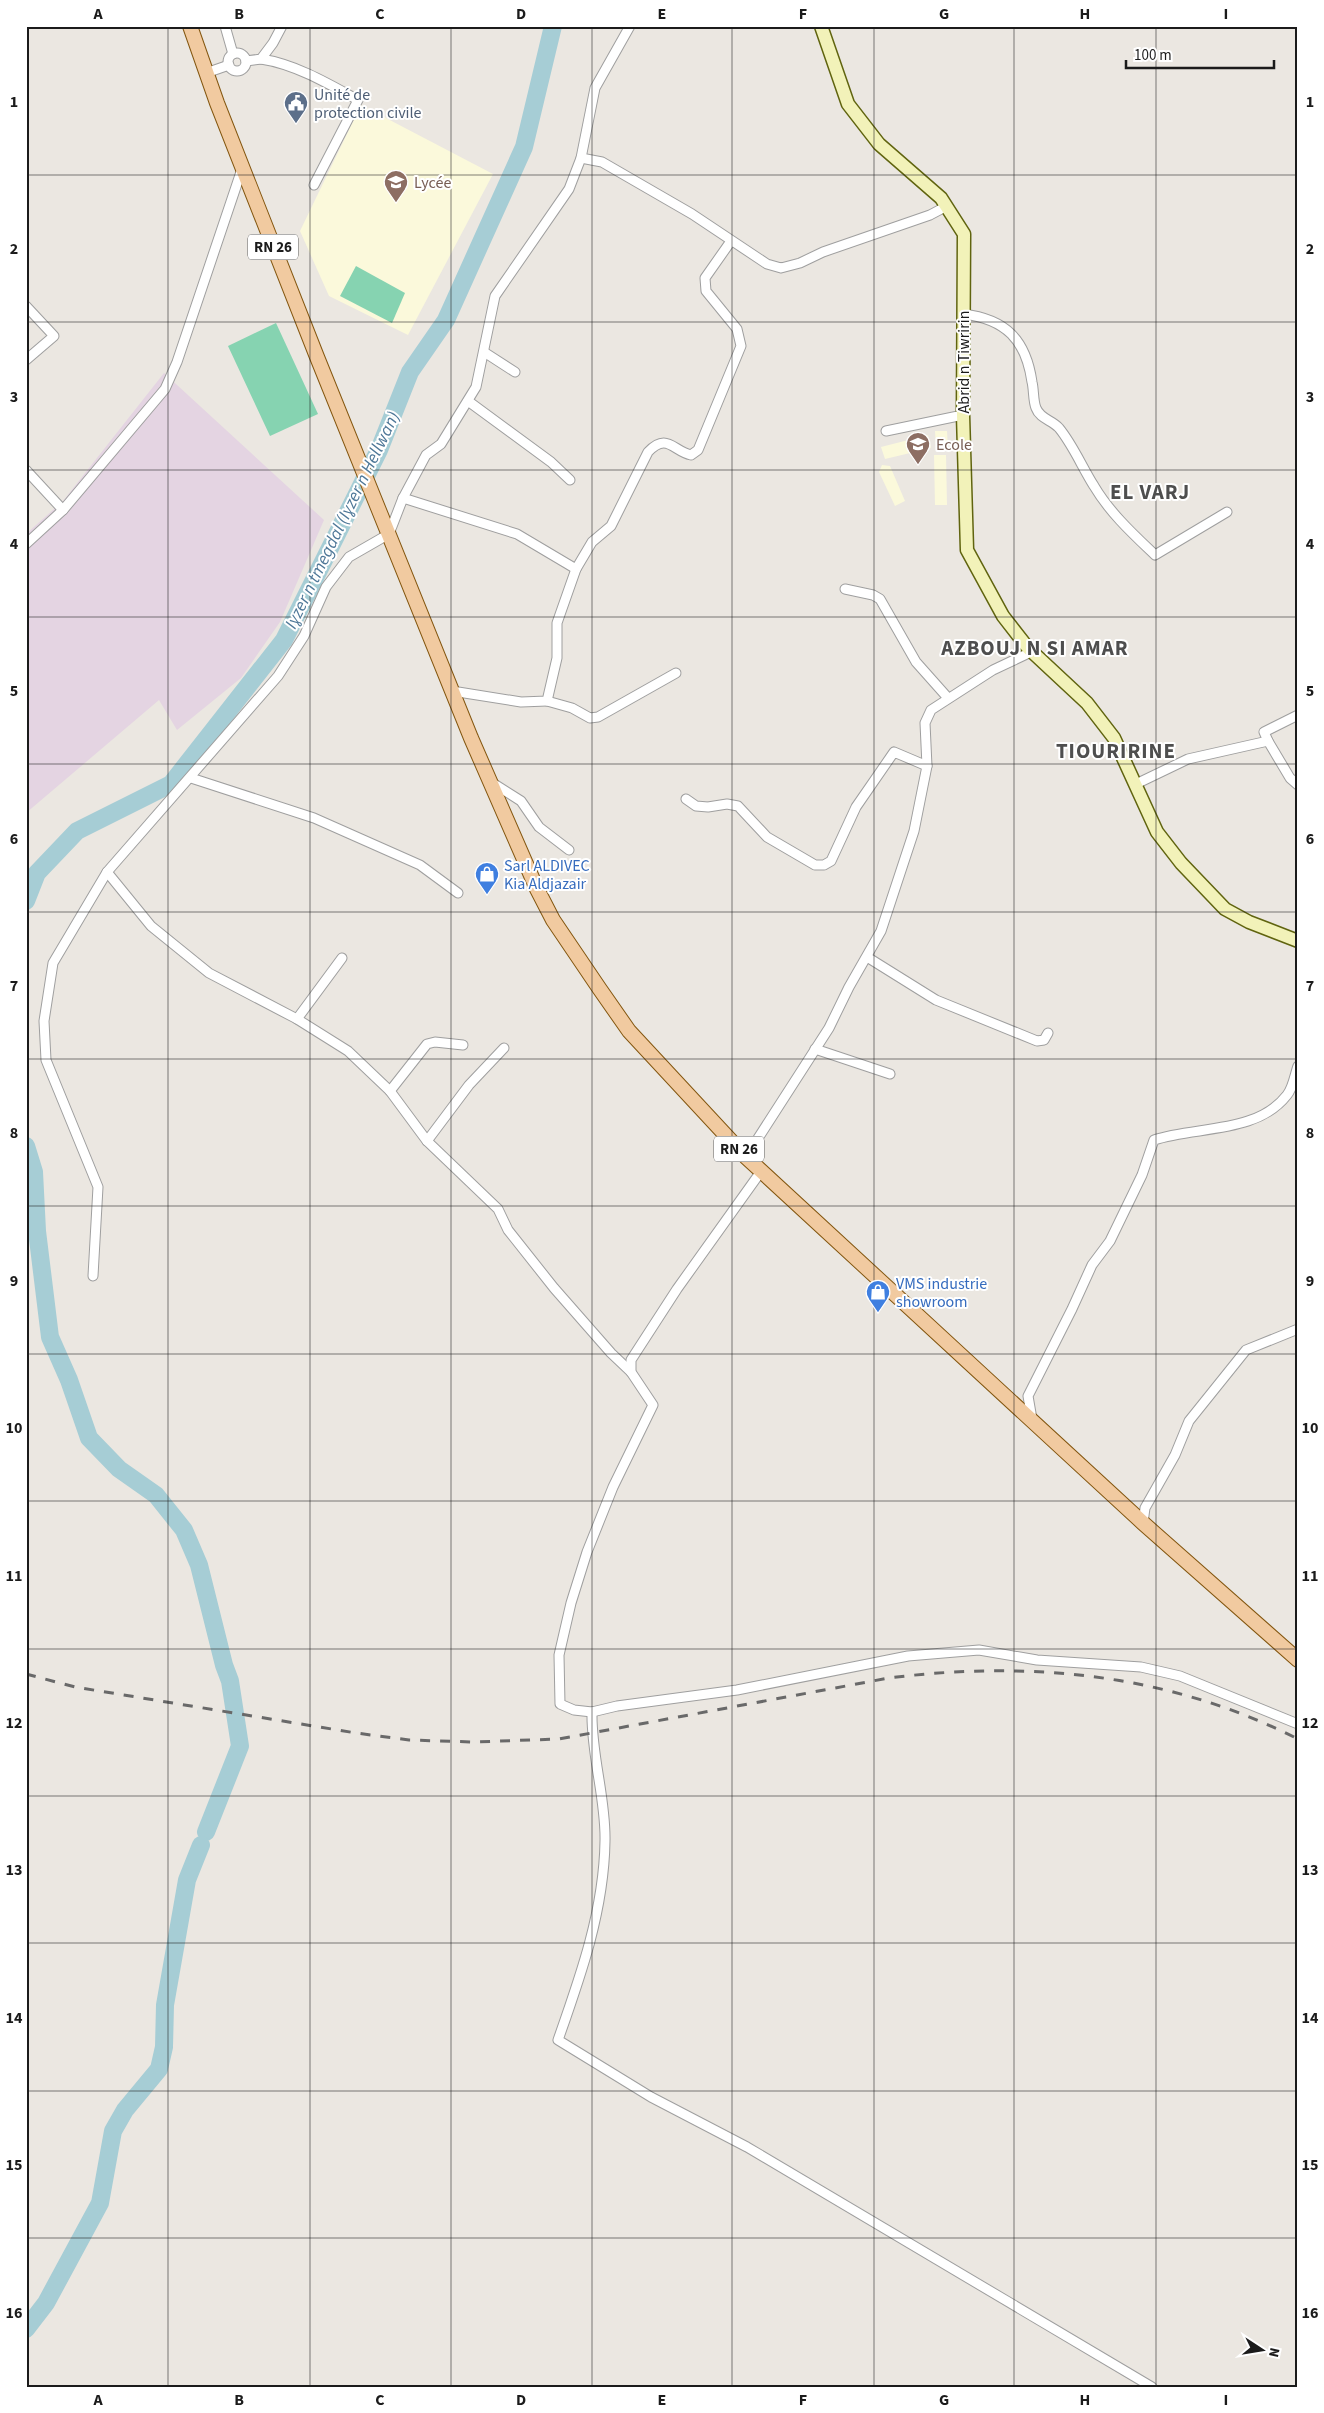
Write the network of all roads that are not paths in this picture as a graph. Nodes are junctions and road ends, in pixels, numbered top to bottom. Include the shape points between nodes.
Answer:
1 (190, 26) edge
2 (225, 26) edge
3 (282, 26) edge
4 (630, 26) edge
5 (821, 26) edge
6 (233, 54) junction
7 (261, 59) junction
8 (246, 61) junction
9 (228, 64) junction
10 (206, 73) junction
11 (582, 158) junction
12 (242, 169) junction
13 (314, 185) dead end
14 (947, 206) junction
15 (731, 241) junction
16 (26, 306) edge
17 (963, 314) junction
18 (484, 352) junction
19 (26, 360) edge
20 (515, 372) dead end
21 (468, 401) junction
22 (963, 415) junction
23 (886, 431) dead end
24 (26, 470) edge
25 (570, 480) dead end
26 (403, 498) junction
27 (63, 510) junction
28 (1227, 512) dead end
29 (389, 534) junction
30 (26, 544) edge
31 (576, 569) junction
32 (845, 589) dead end
33 (1031, 652) junction
34 (676, 673) dead end
35 (452, 691) junction
36 (948, 698) junction
37 (547, 700) junction
38 (1298, 715) edge
39 (1268, 741) junction
40 (927, 766) junction
41 (191, 778) junction
42 (489, 780) junction
43 (1136, 784) junction
44 (1298, 785) edge
45 (686, 799) dead end
46 (569, 850) dead end
47 (107, 872) junction
48 (458, 893) dead end
49 (1298, 941) edge
50 (342, 958) dead end
51 (867, 958) junction
52 (297, 1019) junction
53 (1048, 1033) dead end
54 (463, 1044) dead end
55 (504, 1048) dead end
56 (815, 1049) junction
57 (1298, 1066) edge
58 (890, 1074) dead end
59 (390, 1091) junction
60 (427, 1141) junction
61 (746, 1157) junction
62 (762, 1170) junction
63 (93, 1276) dead end
64 (1298, 1330) edge
65 (631, 1372) junction
66 (1032, 1419) junction
67 (1143, 1523) junction
68 (1298, 1660) edge
69 (592, 1712) junction
70 (1298, 1724) edge
71 (1152, 2387) edge

1 - 10 main road, RN 26
2 - 6 street
3 - 7 street
4 - 11 street via 595,88
5 - 14 street, Abrid n Tiwririn via 848,104 879,144
6 - 8 street via 241,54
6 - 9 street
7 - 8 street
7 - 13 street via 272,60 358,100
8 - 9 street via 238,71
9 - 10 street
10 - 12 main road, RN 26
11 - 15 street via 602,162 692,214
11 - 18 street via 569,190 495,296
12 - 27 street via 165,389
12 - 29 main road, RN 26
14 - 15 street via 781,268 768,264
14 - 17 street, Abrid n Tiwririn via 964,234
15 - 31 street via 704,284 706,291 737,329 741,346 698,450 691,455 669,443 654,445 611,526 592,542
16 - 19 street via 54,336
17 - 22 street, Abrid n Tiwririn
17 - 28 street via 1000,324 1016,338 1027,357 1036,409 1057,426 1095,488 1122,523 1155,555
18 - 20 street
18 - 21 street via 476,387
21 - 25 street via 551,462
21 - 26 street via 440,444 426,455
22 - 23 street
22 - 33 street, Abrid n Tiwririn via 967,550 1003,616
24 - 27 street
26 - 29 street
26 - 31 street via 517,534
27 - 30 street
29 - 35 main road, RN 26
29 - 41 street via 349,557 326,587 304,636 278,676
31 - 37 street via 557,623 557,658
32 - 36 street via 880,599 916,662
33 - 36 street via 993,670
33 - 43 street, Abrid n Tiwririn via 1086,703 1114,738
34 - 37 street via 598,717 590,718
35 - 37 street via 521,702
35 - 42 main road, RN 26
36 - 40 street via 931,710 926,723
38 - 39 street via 1264,732
39 - 43 street via 1188,758
39 - 44 street via 1290,778
40 - 45 street via 894,752 856,807 831,861 824,865 815,865 768,837 738,806 696,806
40 - 51 street via 914,831 899,881 881,931
41 - 47 street
41 - 48 street via 314,818 420,864
42 - 46 street via 521,801 539,826
42 - 61 main road, RN 26 via 537,889 599,988 630,1030
43 - 49 street, Abrid n Tiwririn via 1157,832 1198,883 1225,909
47 - 52 street via 151,926 209,973
47 - 63 street via 53,963 44,1021 46,1060 98,1187
50 - 52 street
51 - 53 street via 944,1003 1037,1041 1044,1040
51 - 56 street
52 - 59 street via 348,1051
54 - 59 street via 428,1044
55 - 60 street via 469,1085
56 - 58 street
56 - 61 street
57 - 66 street via 1288,1095 1260,1118 1175,1133 1154,1140 1142,1175 1110,1241 1092,1265 1028,1396
59 - 60 street
60 - 65 street via 498,1209 508,1230 554,1288
61 - 62 main road, RN 26
62 - 65 street via 644,1336 631,1360
62 - 66 main road, RN 26
64 - 67 street via 1246,1350 1189,1421 1175,1455 1146,1508
65 - 69 street via 653,1405 613,1487 587,1552 559,1655 560,1704
66 - 67 main road, RN 26
67 - 68 main road, RN 26
69 - 70 street via 737,1690 908,1656 979,1650 1038,1660 1141,1666 1172,1674
69 - 71 street via 605,1839 602,1882 592,1940 558,2040 652,2098 747,2147

